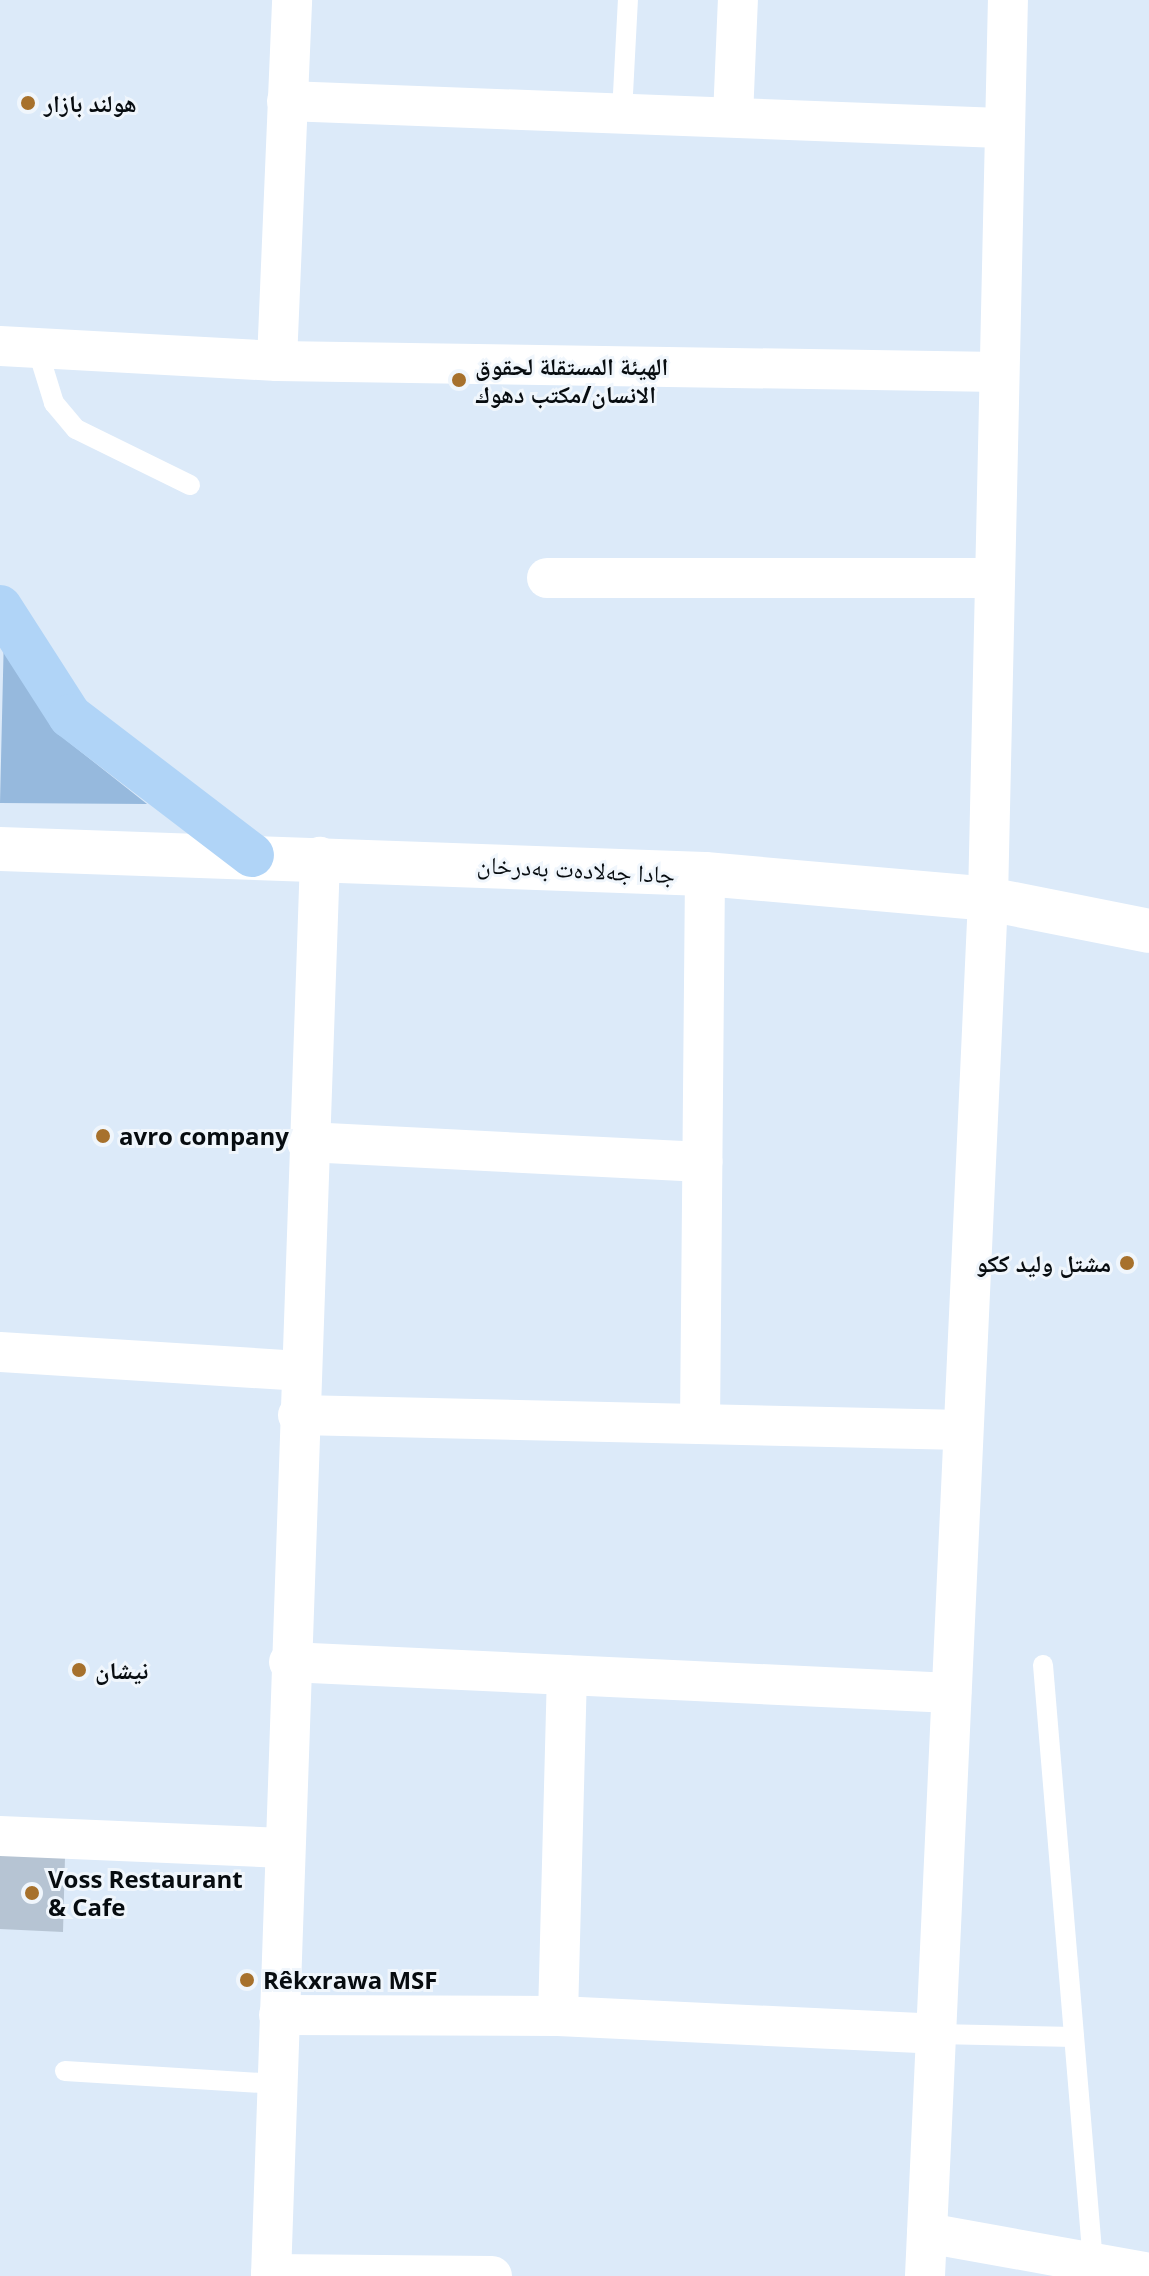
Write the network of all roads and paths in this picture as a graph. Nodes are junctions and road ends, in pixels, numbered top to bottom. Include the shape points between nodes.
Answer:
1 (292, 0) edge
2 (628, 0) edge
3 (738, 0) edge
4 (1008, 0) edge
5 (287, 101) junction
6 (622, 113) junction
7 (733, 117) junction
8 (1000, 128) junction
9 (18, 347) edge
10 (277, 361) junction
11 (999, 372) junction
12 (190, 485) dead end
13 (547, 578) dead end
14 (995, 578) junction
15 (0, 607) edge
16 (0, 849) edge
17 (252, 855) junction
18 (320, 857) junction
19 (705, 874) junction
20 (988, 899) junction
21 (1149, 931) edge
22 (307, 1142) junction
23 (702, 1162) junction
24 (0, 1352) edge
25 (299, 1371) junction
26 (298, 1415) junction
27 (700, 1424) junction
28 (963, 1430) junction
29 (289, 1662) junction
30 (1043, 1665) dead end
31 (567, 1675) junction
32 (951, 1693) junction
33 (0, 1836) edge
34 (284, 1848) junction
35 (279, 2015) junction
36 (558, 2016) junction
37 (936, 2034) junction
38 (1074, 2037) junction
39 (65, 2071) dead end
40 (277, 2084) junction
41 (927, 2233) junction
42 (1093, 2263) junction
43 (1149, 2273) edge
44 (271, 2275) edge
45 (492, 2276) edge
46 (925, 2276) edge

1 - 5 street
2 - 6 lane
3 - 7 street
4 - 8 street
5 - 6 street
5 - 10 street
6 - 7 street
7 - 8 street
8 - 11 street
9 - 10 street
9 - 12 lane via 76,429
10 - 11 street
11 - 14 street
13 - 14 street
14 - 20 street
15 - 17 main road via 70,716
16 - 17 street, جادا جەلادەت بەدرخان
17 - 18 street, جادا جەلادەت بەدرخان
18 - 19 street, جادا جەلادەت بەدرخان
18 - 22 street
19 - 20 street, جادا جەلادەت بەدرخان
19 - 23 street
20 - 21 street, جادا جەلادەت بەدرخان
20 - 28 street
22 - 23 street
22 - 25 street
23 - 27 street
24 - 25 street
25 - 26 street
26 - 27 street
26 - 29 street
27 - 28 street
28 - 32 street
29 - 31 street
29 - 34 street
30 - 38 lane
31 - 32 street
31 - 36 street
32 - 37 street
33 - 34 street
34 - 35 street
35 - 36 street
35 - 40 street
36 - 37 street
37 - 38 lane
37 - 41 street
38 - 42 lane
39 - 40 lane
40 - 44 street
41 - 42 street
41 - 46 street
42 - 43 street
44 - 45 street

